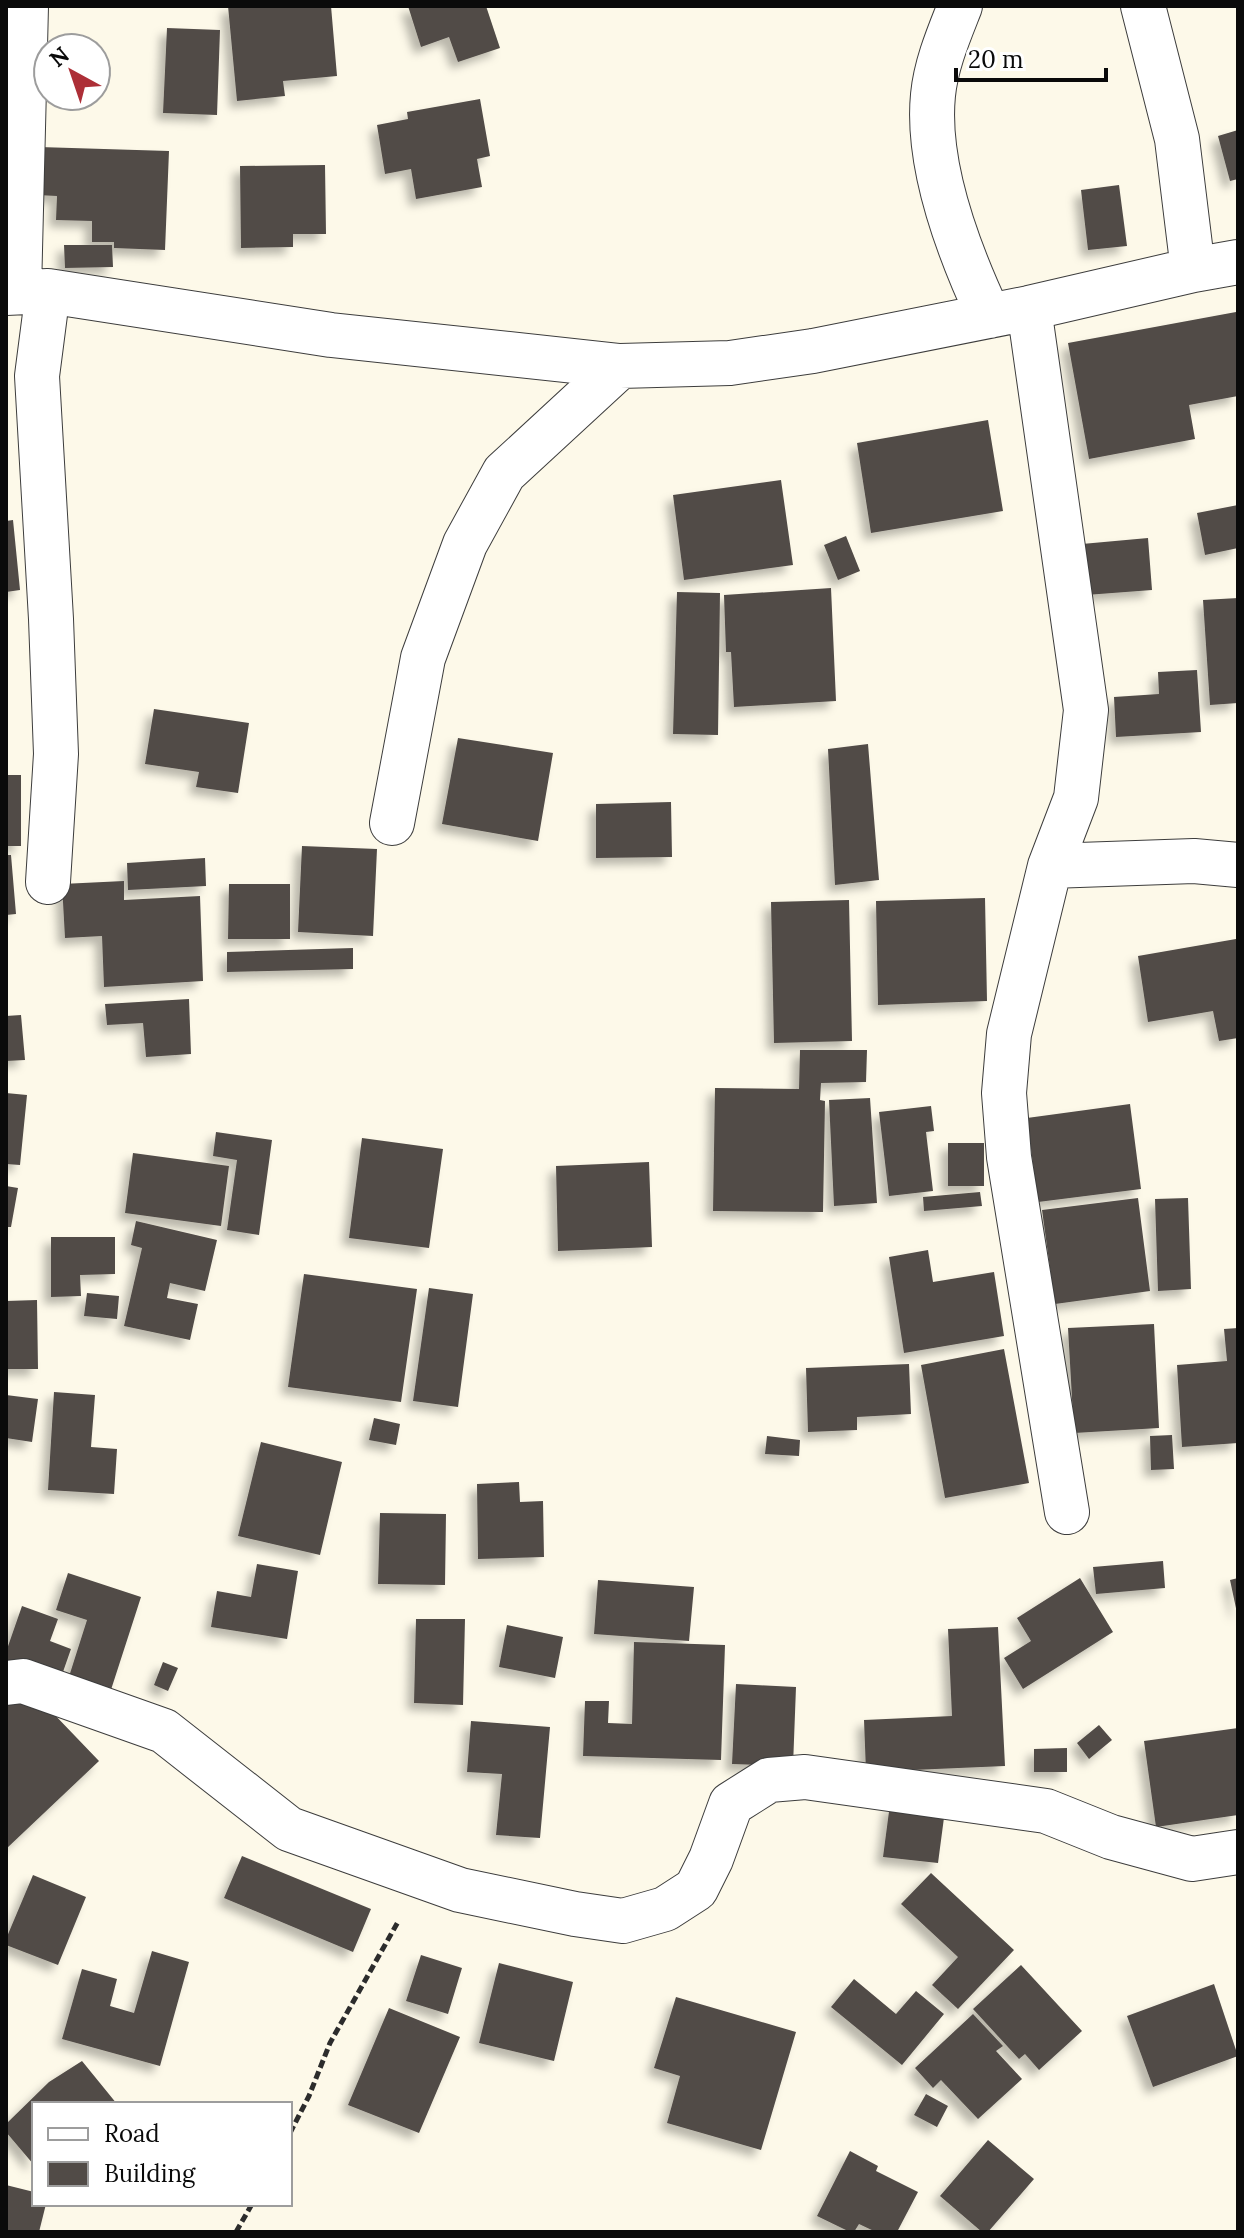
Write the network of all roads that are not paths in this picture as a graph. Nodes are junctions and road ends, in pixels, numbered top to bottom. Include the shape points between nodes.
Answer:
1 (26, 6) edge
2 (960, 6) edge
3 (1143, 6) edge
4 (1238, 262) edge
5 (1193, 270) junction
6 (24, 292) edge
7 (1009, 312) junction
8 (620, 366) junction
9 (392, 823) dead end
10 (1238, 865) edge
11 (1050, 866) junction
12 (48, 882) dead end
13 (1067, 1512) dead end
14 (6, 1683) edge
15 (1238, 1852) edge

1 - 6 street
2 - 7 street via 933,95 936,164 965,265
3 - 5 street via 1177,139
4 - 5 street
5 - 7 street
6 - 8 street via 331,335
6 - 12 street via 37,376 51,619 56,754
7 - 8 street via 730,363
7 - 11 street via 1086,710 1076,798
8 - 9 street via 504,473 465,544 423,658
10 - 11 street via 1194,861
11 - 13 street via 1009,1034 1004,1093 1009,1157
14 - 15 street via 23,1681 164,1731 289,1829 460,1890 623,1921 665,1909 696,1889 731,1804 769,1780 805,1777 1046,1811 1111,1837 1192,1859

